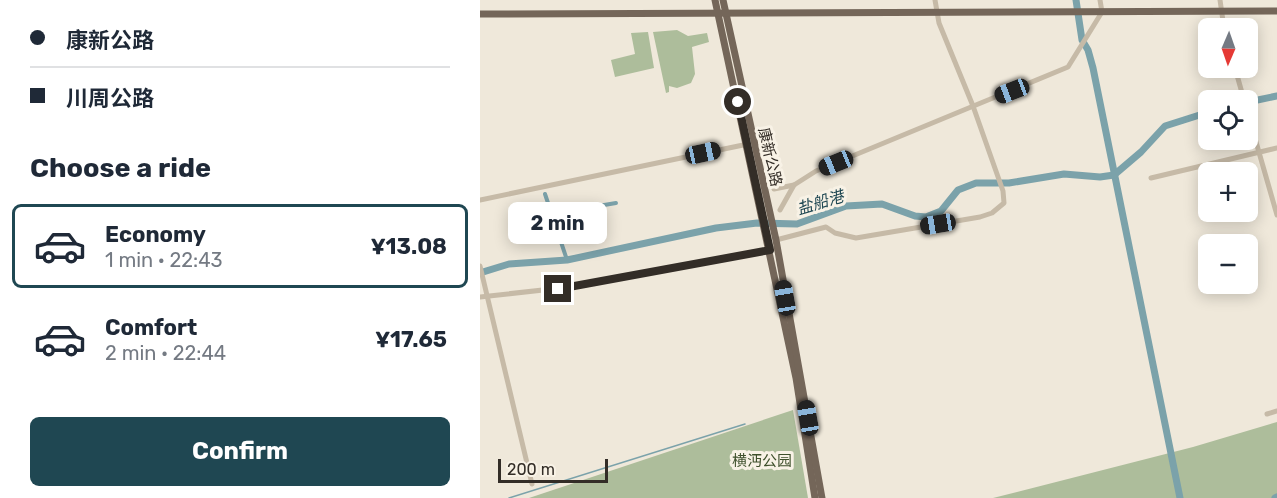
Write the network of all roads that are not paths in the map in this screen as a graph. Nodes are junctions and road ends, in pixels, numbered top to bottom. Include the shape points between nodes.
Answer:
1 (715, 0) edge
2 (723, 0) edge
3 (935, 0) edge
4 (1100, 0) edge
5 (1220, 0) edge
6 (1277, 11) edge
7 (1102, 12) junction
8 (1220, 12) junction
9 (939, 13) junction
10 (480, 14) edge
11 (722, 14) junction
12 (1222, 18) edge
13 (973, 106) junction
14 (748, 144) junction
15 (1277, 148) edge
16 (1258, 149) edge
17 (1259, 152) junction
18 (1151, 178) dead end
19 (794, 185) junction
20 (774, 189) dead end
21 (480, 200) edge
22 (780, 210) dead end
23 (766, 214) junction
24 (1277, 215) edge
25 (775, 244) junction
26 (480, 266) edge
27 (487, 296) junction
28 (480, 297) edge
29 (1277, 411) edge
30 (1267, 414) dead end
31 (532, 484) dead end
32 (815, 498) edge
33 (822, 498) edge

1 - 11 main road, 康新公路
2 - 11 main road, 康新公路
3 - 9 street
4 - 7 street
5 - 8 street
6 - 8 main road
7 - 8 main road
7 - 9 main road
7 - 13 street via 1068,67
8 - 12 street
9 - 11 main road
9 - 13 street via 939,23
10 - 11 main road
11 - 14 main road, 康新公路
11 - 23 main road, 康新公路
13 - 19 street via 816,171
13 - 25 street via 1003,191 1004,203 992,213 856,238 826,227
14 - 21 street
14 - 23 main road, 康新公路
15 - 17 street
16 - 17 street
17 - 18 street
17 - 24 street
19 - 20 street
19 - 22 street
23 - 25 main road, 康新公路
23 - 25 main road, 康新公路 via 766,235
25 - 27 street via 579,286
25 - 32 main road, 康新公路
25 - 33 main road, 康新公路
26 - 27 street
27 - 28 street
27 - 31 street
29 - 30 street

